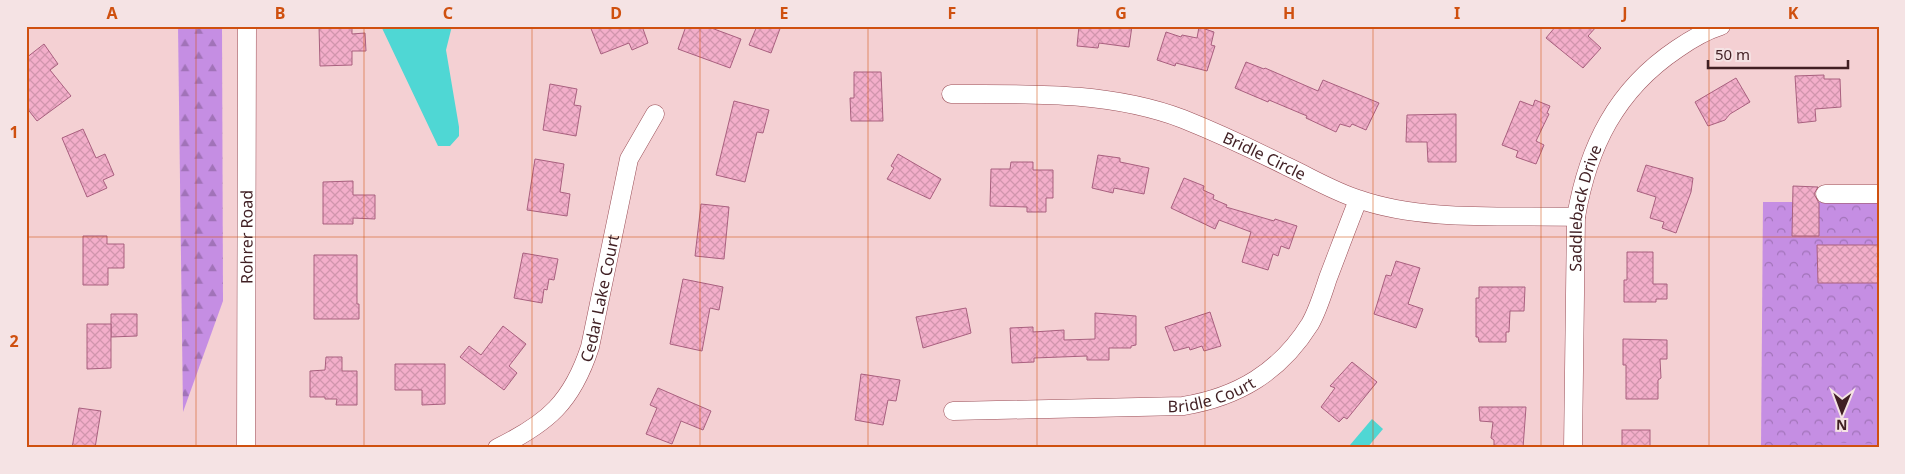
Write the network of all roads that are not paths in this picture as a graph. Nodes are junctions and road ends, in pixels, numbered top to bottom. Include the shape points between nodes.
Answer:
1 (247, 26) edge
2 (1721, 26) edge
3 (952, 94) dead end
4 (655, 114) dead end
5 (1825, 194) dead end
6 (1879, 194) edge
7 (1358, 200) junction
8 (1576, 217) junction
9 (953, 411) dead end
10 (246, 448) edge
11 (497, 448) edge
12 (1573, 448) edge

1 - 10 street, Rohrer Road
2 - 8 street, Saddleback Drive via 1659,61 1617,105 1592,152
3 - 7 street, Bridle Circle via 1078,96 1149,108 1182,119
4 - 11 street, Cedar Lake Court via 629,160 583,370 561,406 520,437
5 - 6 street
7 - 8 street, Bridle Circle via 1421,212
7 - 9 street, Bridle Court via 1310,323 1279,363 1237,391 1207,402 1183,406
8 - 12 street, Saddleback Drive

